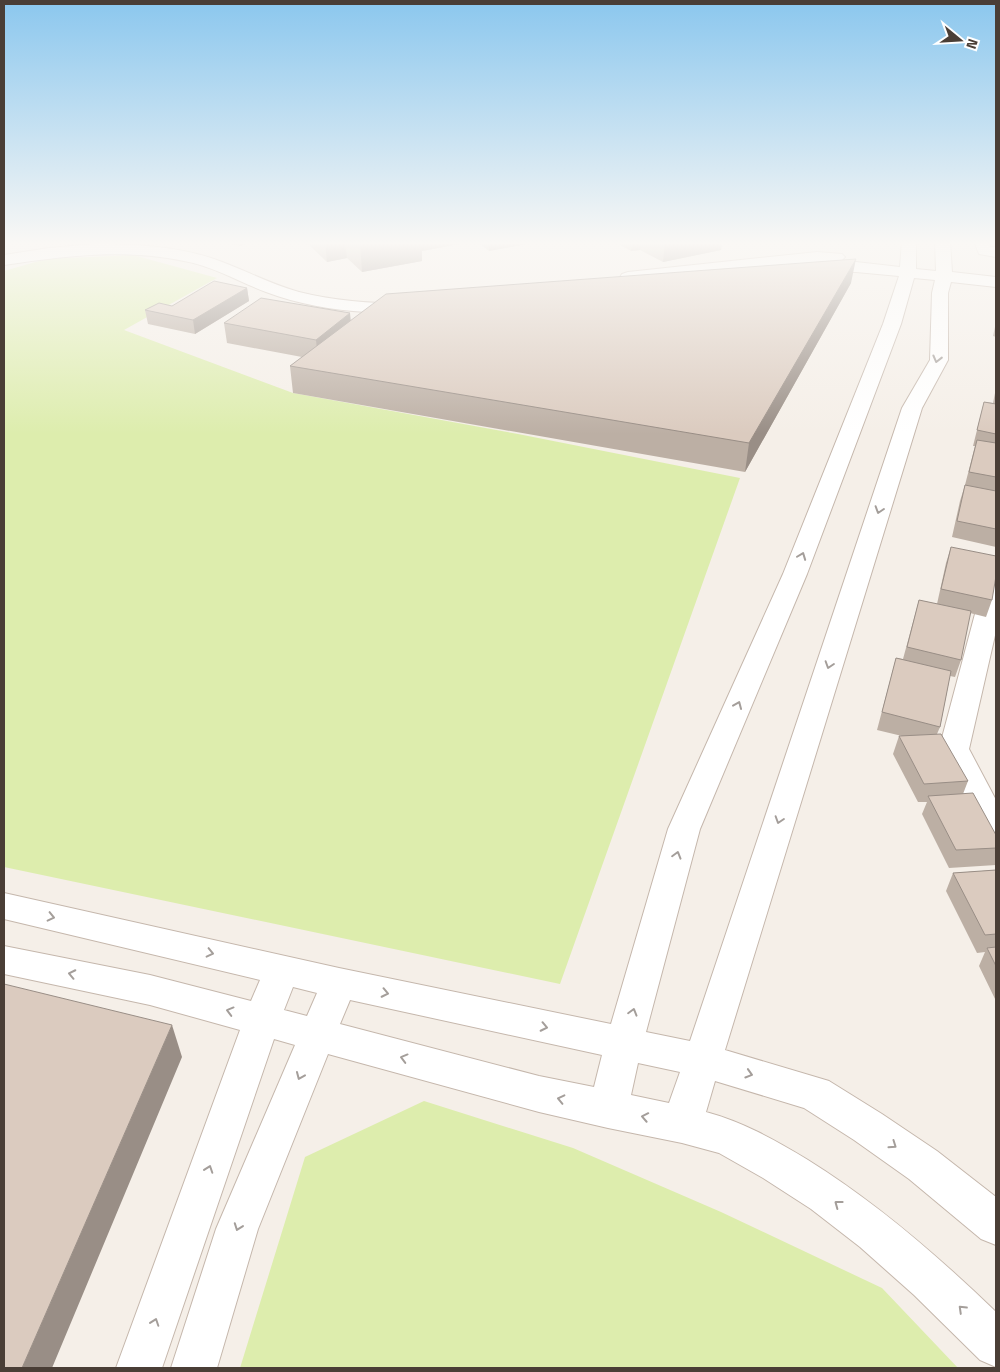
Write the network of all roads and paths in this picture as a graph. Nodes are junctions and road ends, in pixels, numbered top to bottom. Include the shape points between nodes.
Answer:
1 (349, 305) edge
2 (395, 305) edge
3 (897, 305) edge
4 (940, 305) edge
5 (996, 580) edge
6 (996, 828) edge
7 (4, 906) edge
8 (4, 960) edge
9 (282, 970) junction
10 (338, 983) junction
11 (262, 1019) junction
12 (318, 1034) junction
13 (624, 1044) junction
14 (702, 1060) junction
15 (608, 1110) junction
16 (682, 1124) junction
17 (996, 1224) edge
18 (996, 1344) edge
19 (139, 1368) edge
20 (194, 1368) edge

1 - 2 street via 372,308
13 -> 3 street via 684,829 794,574
4 -> 14 street via 939,360 912,408
5 - 6 street via 954,748
7 -> 9 street
11 -> 8 street via 150,990
9 - 10 street
9 - 11 street
10 - 12 street
10 -> 13 street
11 - 12 street
19 -> 11 street
15 -> 12 street
12 -> 20 street via 237,1229
13 - 14 street
13 - 15 street
14 - 16 street
14 -> 17 street via 815,1094 923,1165
16 -> 15 street
18 -> 16 street via 930,1278 826,1195 728,1137

